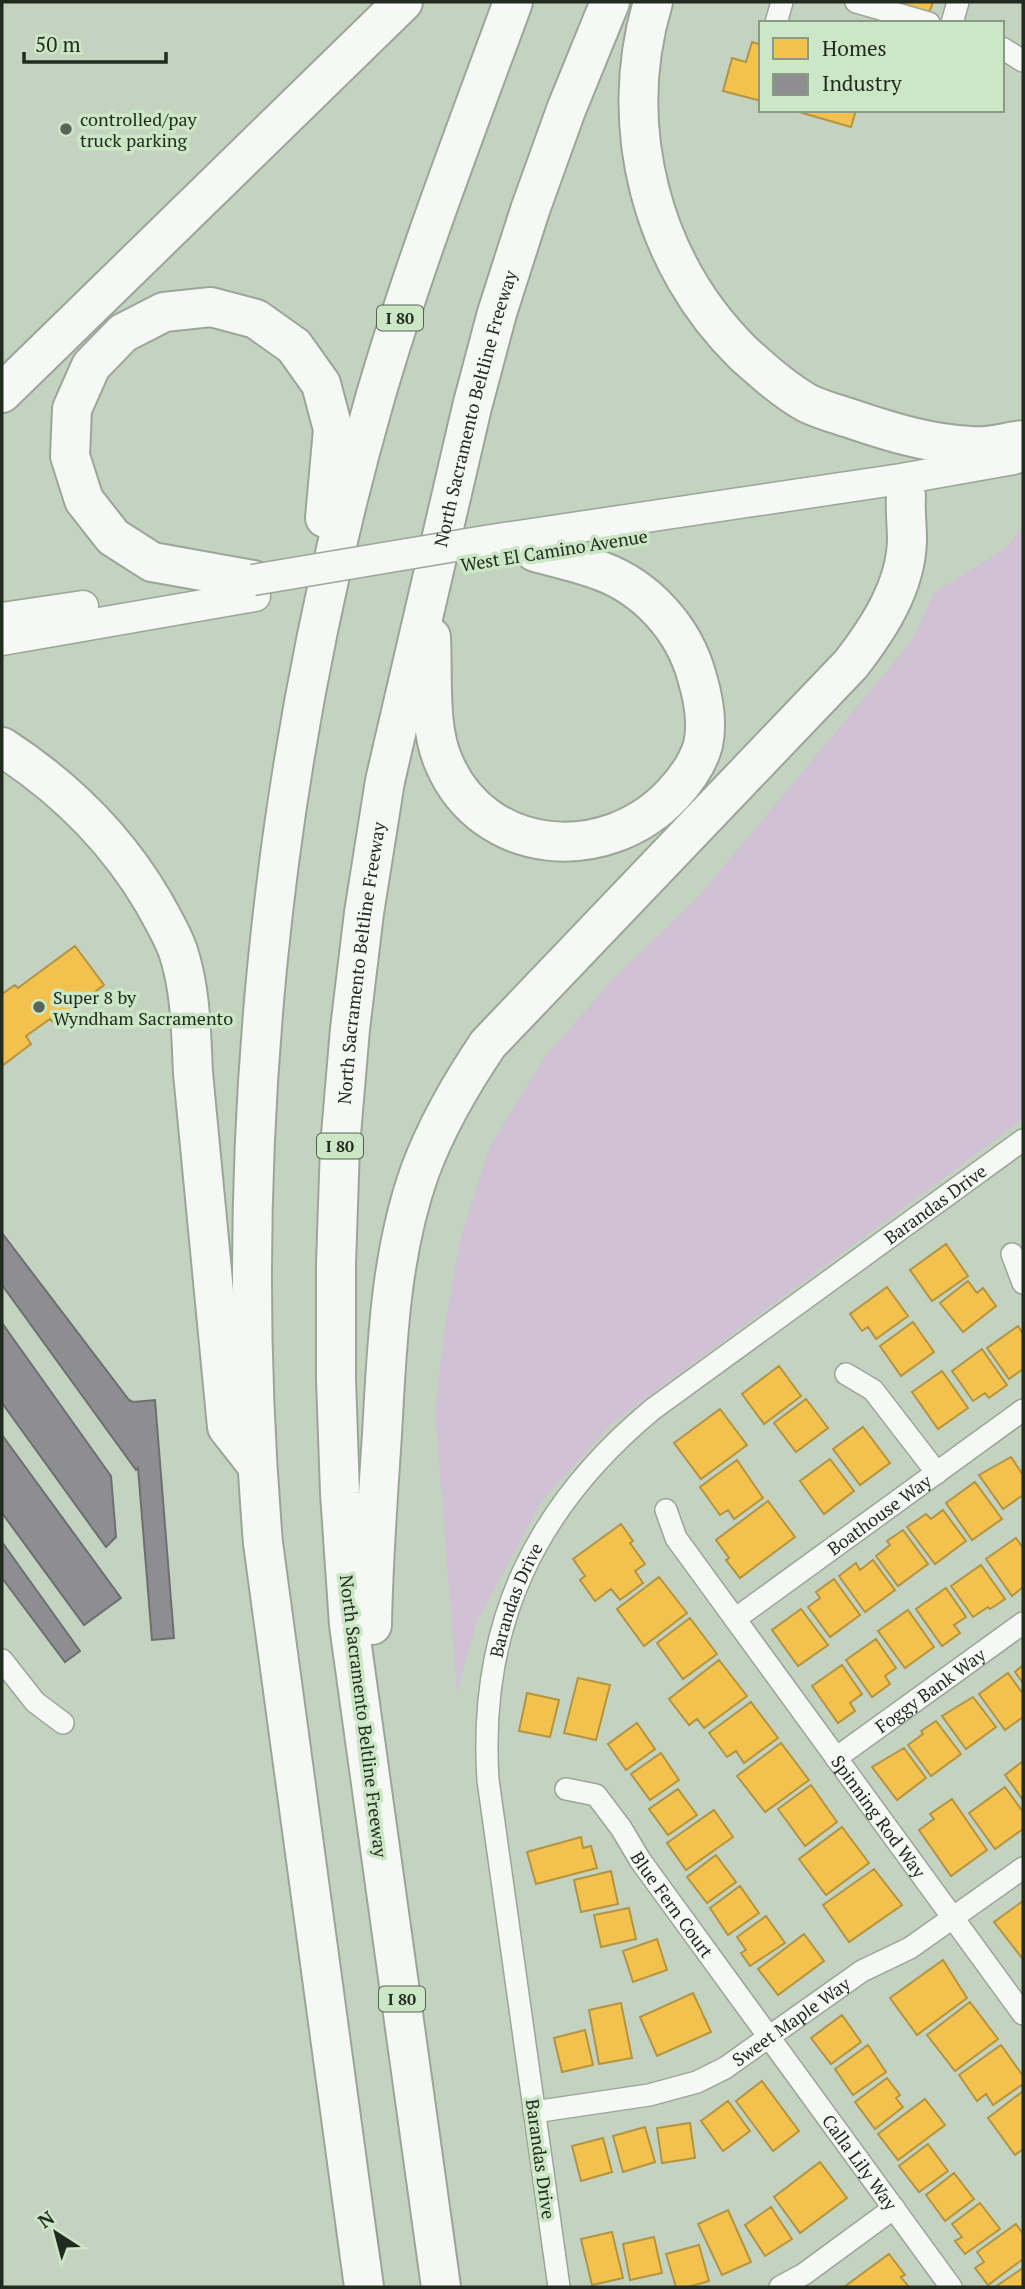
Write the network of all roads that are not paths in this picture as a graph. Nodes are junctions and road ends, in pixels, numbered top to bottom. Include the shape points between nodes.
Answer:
1 (403, 2) edge
2 (513, 2) edge
3 (610, 2) edge
4 (653, 2) edge
5 (782, 2) edge
6 (856, 2) edge
7 (958, 2) edge
8 (777, 21) edge
9 (922, 21) edge
10 (953, 21) edge
11 (1004, 49) edge
12 (1023, 61) edge
13 (2, 393) edge
14 (1023, 440) edge
15 (1023, 457) edge
16 (1023, 476) edge
17 (903, 487) junction
18 (487, 550) junction
19 (535, 552) junction
20 (254, 588) junction
21 (429, 589) junction
22 (2, 618) edge
23 (2, 640) edge
24 (314, 642) junction
25 (2, 747) edge
26 (1023, 1140) edge
27 (1012, 1254) dead end
28 (1023, 1283) edge
29 (846, 1374) dead end
30 (1023, 1410) edge
31 (256, 1464) junction
32 (937, 1473) junction
33 (666, 1510) dead end
34 (735, 1619) junction
35 (1023, 1623) edge
36 (2, 1660) edge
37 (362, 1711) junction
38 (63, 1723) dead end
39 (836, 1758) junction
40 (566, 1789) dead end
41 (1023, 1868) edge
42 (953, 1918) junction
43 (1023, 2014) edge
44 (768, 2037) junction
45 (534, 2112) junction
46 (894, 2208) junction
47 (364, 2287) edge
48 (441, 2287) edge
49 (559, 2287) edge
50 (780, 2287) edge
51 (951, 2287) edge

1 - 13 highway
2 - 24 highway, I 80 via 410,285 375,398
3 - 21 highway, North Sacramento Beltline Freeway / I 80 via 566,110 497,313
4 - 14 highway via 639,79 644,167 665,239 700,302 730,340 778,383 831,412 879,428 973,447
5 - 8 street
6 - 9 street
7 - 10 street
11 - 12 street
15 - 17 main road, West El Camino Avenue
16 - 17 main road, West El Camino Avenue
17 - 18 main road, West El Camino Avenue
17 - 19 main road, West El Camino Avenue
17 - 37 highway via 907,541 903,567 891,603 873,635 851,664 488,1044 430,1145 403,1229 389,1320 372,1637
18 - 19 main road, West El Camino Avenue
18 - 20 main road, West El Camino Avenue
19 - 21 highway via 600,570 642,594 668,620 696,670 702,692 703,744 692,768 663,804 619,832 569,842 526,837 497,825 462,795 437,744
20 - 22 main road, West El Camino Avenue
20 - 23 main road, West El Camino Avenue
20 - 24 highway via 152,562 113,537 84,500 70,456 72,409 91,366 122,333 164,312 211,307 256,319 294,346 321,384 333,429
21 - 37 highway, North Sacramento Beltline Freeway / I 80 via 385,781 350,1029 340,1146 336,1264 339,1481 349,1625
24 - 31 highway, I 80 via 282,842 260,1045 251,1258
25 - 31 highway via 57,786 114,844 143,885 177,950 190,1016 227,1427
26 - 45 street, Barandas Drive via 619,1437 562,1503 535,1547 504,1621 488,1707 486,1751
27 - 28 street
29 - 32 street via 873,1390
30 - 32 street, Boathouse Way
31 - 47 highway, I 80
32 - 34 street, Boathouse Way
33 - 34 street, Spinning Rod Way via 676,1538
34 - 39 street, Spinning Rod Way
35 - 39 street, Foggy Bank Way
36 - 38 street via 35,1702
37 - 48 highway, North Sacramento Beltline Freeway / I 80
39 - 42 street, Spinning Rod Way
40 - 44 street, Blue Fern Court via 596,1795
41 - 42 street, Sweet Maple Way
42 - 43 street, Spinning Rod Way
42 - 44 street, Sweet Maple Way via 911,1948 840,1985
44 - 45 street, Sweet Maple Way via 724,2068 679,2088
44 - 46 street, Calla Lily Way
45 - 49 street, Barandas Drive
46 - 50 street
46 - 51 street, Calla Lily Way

